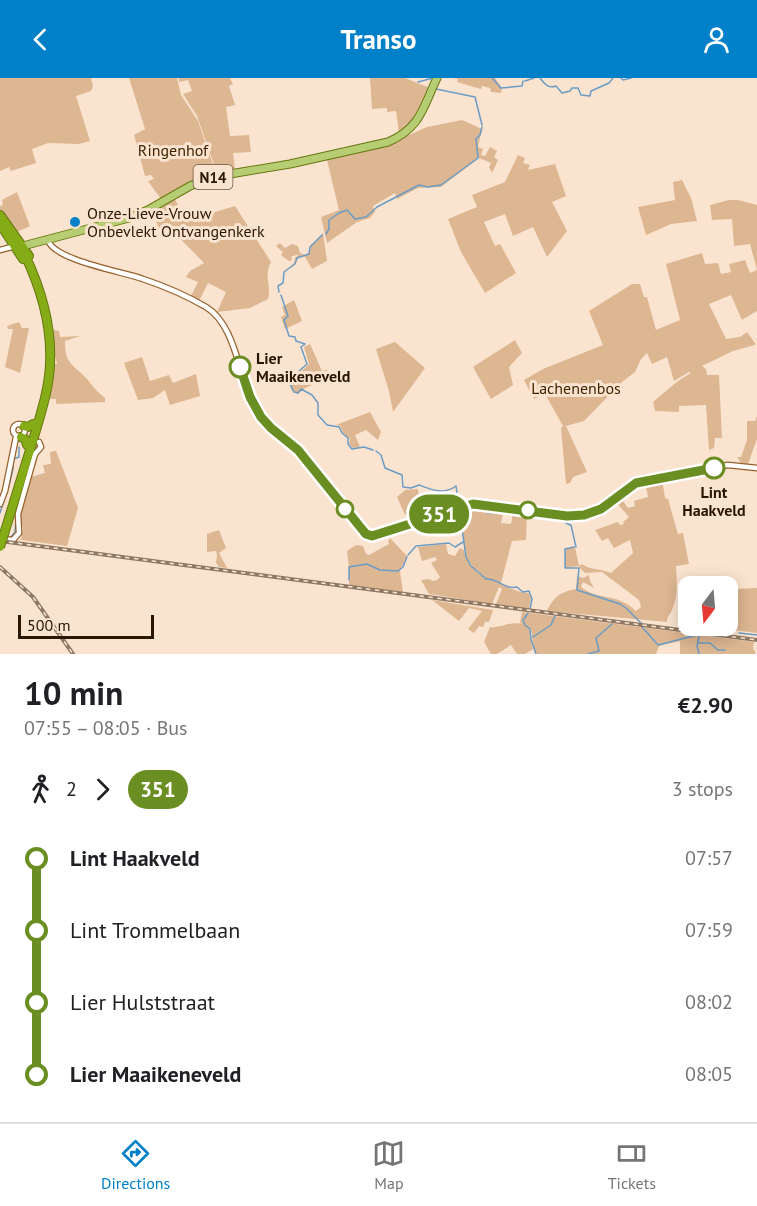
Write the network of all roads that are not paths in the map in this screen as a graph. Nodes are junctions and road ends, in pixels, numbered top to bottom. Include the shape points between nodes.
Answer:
1 (437, 78) edge
2 (0, 219) edge
3 (49, 243) junction
4 (18, 246) edge
5 (29, 425) junction
6 (19, 437) junction
7 (33, 442) junction
8 (757, 468) edge
9 (0, 504) edge
10 (4, 537) edge
11 (0, 548) edge

1 - 3 main road, N14 via 420,116 400,134 298,162 212,177 129,218
2 - 4 highway
2 - 4 highway
3 - 4 main road, N14
3 - 4 main road, N14
3 - 8 street via 76,260 151,282 210,310 225,328 250,397 265,422 298,450 372,536 473,504 578,516 601,509 636,483 728,465
4 - 5 highway via 38,289 48,349 45,377
4 - 7 highway via 45,299 49,331 49,379
5 - 6 street
5 - 7 highway
6 - 7 highway
6 - 9 street
7 - 10 highway
7 - 10 street via 41,447 35,454 16,535
10 - 11 highway, bridge

